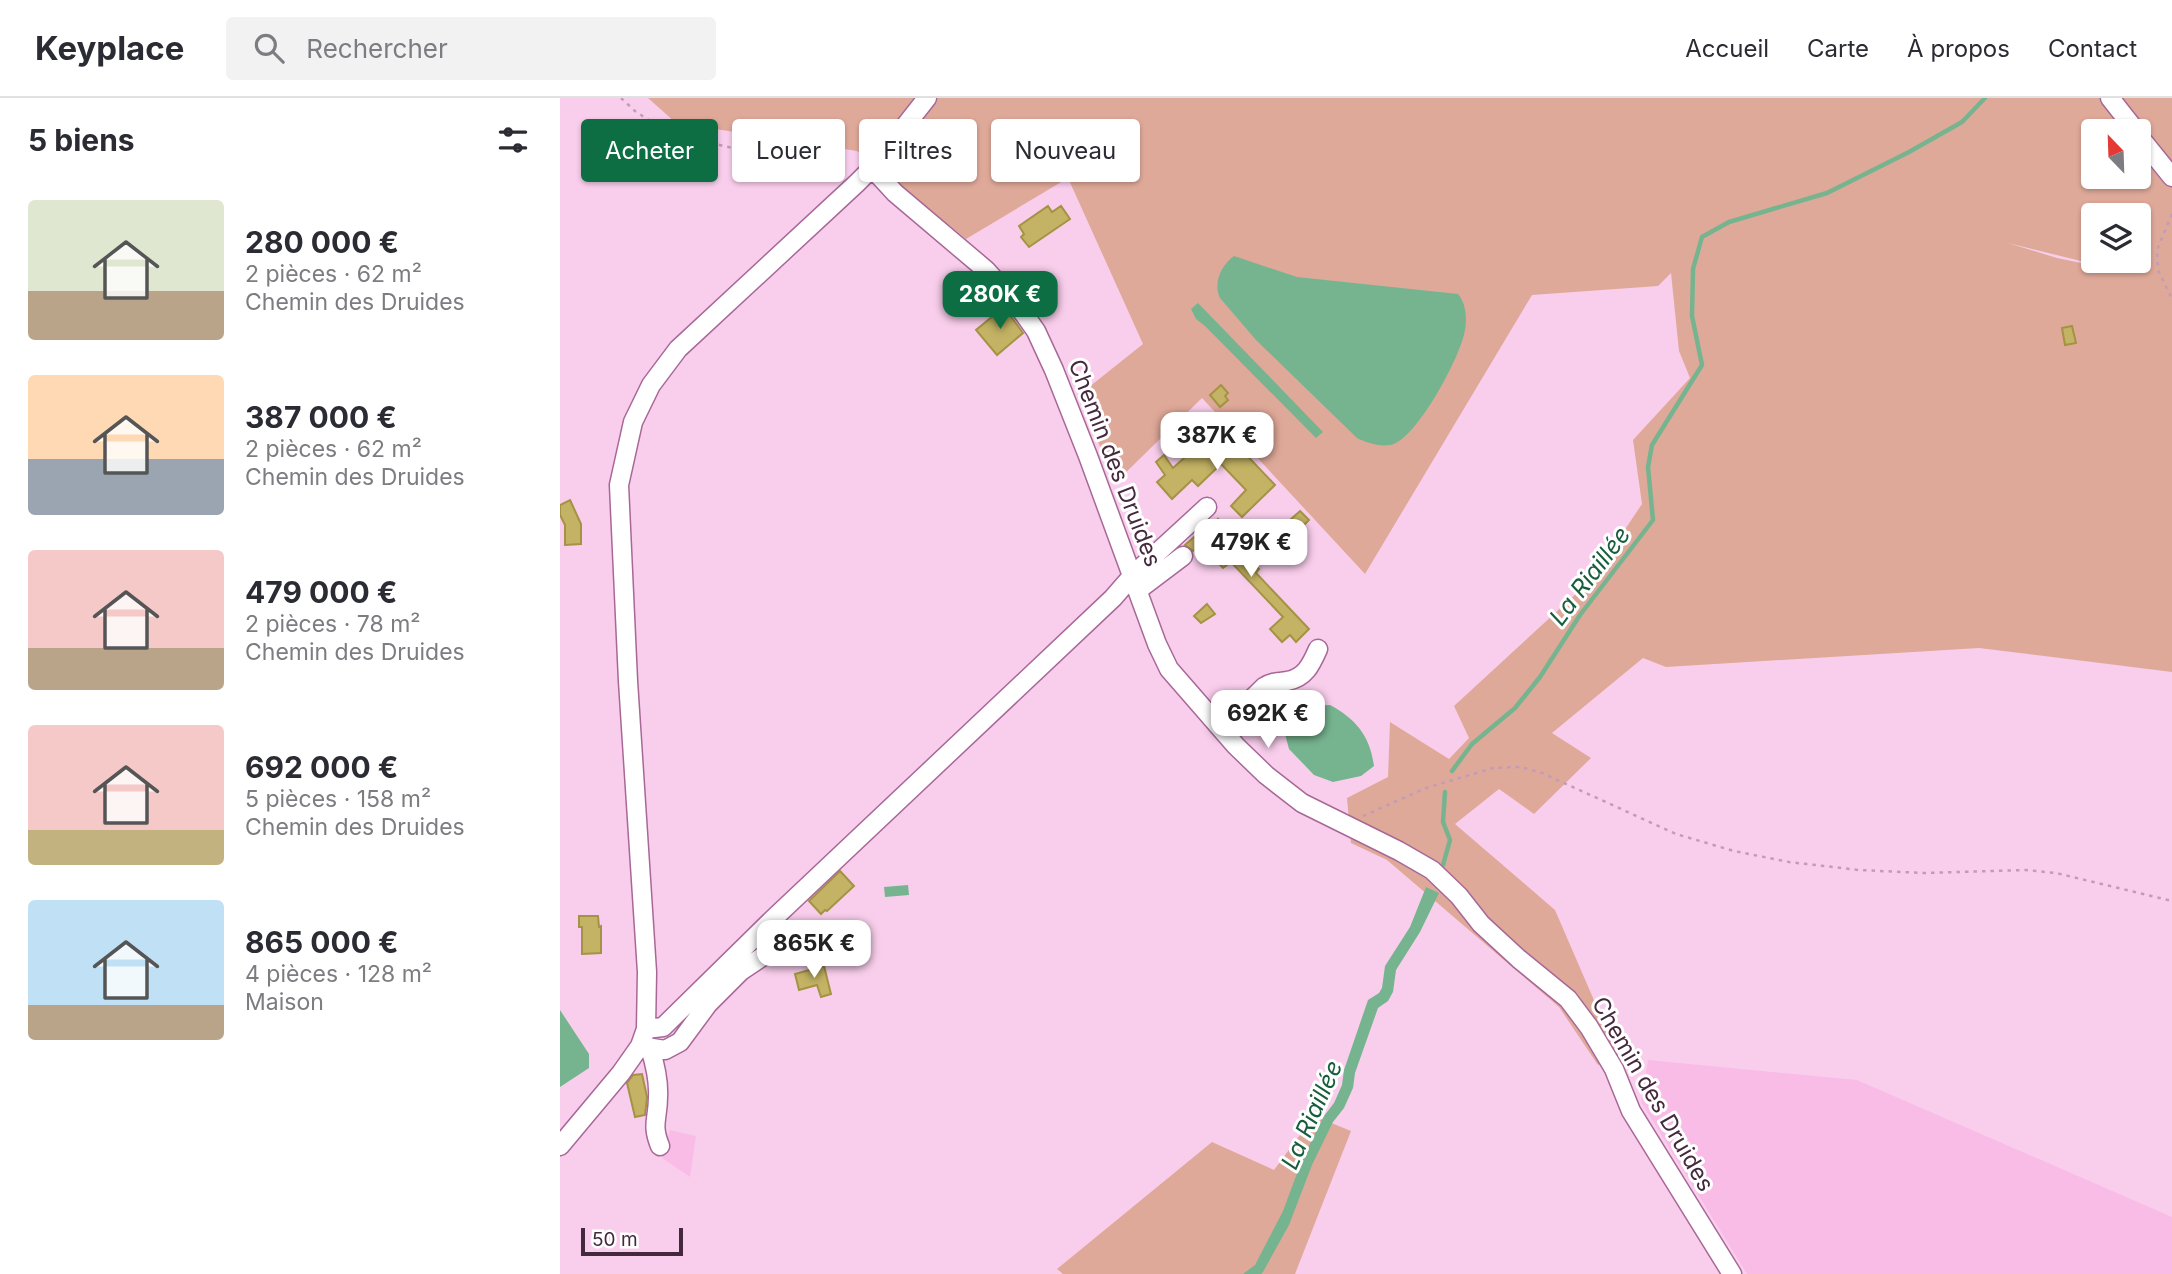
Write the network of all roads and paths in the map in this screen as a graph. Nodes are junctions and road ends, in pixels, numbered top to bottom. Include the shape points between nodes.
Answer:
1 (621, 98) edge
2 (928, 98) edge
3 (2109, 98) edge
4 (911, 119) edge
5 (2126, 119) edge
6 (2151, 151) edge
7 (2172, 177) edge
8 (884, 182) edge
9 (857, 183) joint
10 (2172, 214) edge
11 (2172, 299) edge
12 (1207, 507) dead end
13 (1183, 556) dead end
14 (1135, 582) junction
15 (1318, 649) dead end
16 (1221, 729) junction
17 (1343, 824) junction
18 (2172, 901) edge
19 (824, 934) dead end
20 (645, 1041) junction
21 (560, 1146) edge
22 (660, 1146) dead end
23 (1731, 1274) edge

1 - 9 path via 659,127 723,146 828,167
2 - 4 street
3 - 5 street
6 - 7 street
8 - 14 street, Chemin des Druides via 986,270 1035,331
9 - 20 street via 678,349 651,385 633,422 624,457 619,485 647,972
10 - 11 path via 2157,250 2158,270
12 - 14 street
13 - 14 street
14 - 16 street, Chemin des Druides via 1170,669
14 - 20 street
15 - 16 street via 1311,667 1300,677 1264,687
16 - 17 street, Chemin des Druides via 1266,775 1302,803
17 - 18 path via 1426,788 1493,768 1521,767 1676,834 1745,853 1859,870 2056,873
17 - 23 street, Chemin des Druides via 1432,870 1520,960 1568,999 1590,1027 1631,1111
19 - 20 street via 771,951 741,971 680,1042 665,1050
20 - 21 street
20 - 22 street via 656,1067 654,1127

